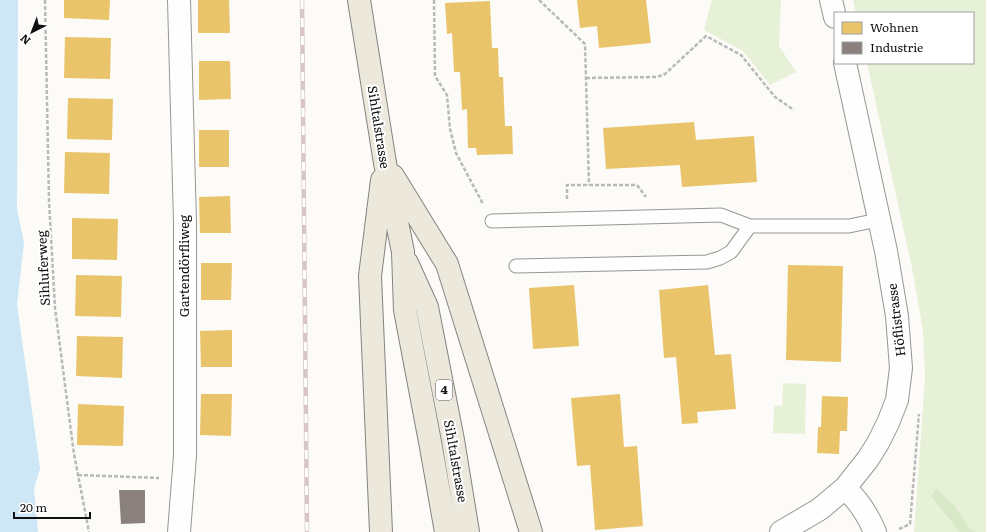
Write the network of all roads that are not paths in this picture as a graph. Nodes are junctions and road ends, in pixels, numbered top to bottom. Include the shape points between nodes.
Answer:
1 (180, 0) edge
2 (359, 0) edge
3 (831, 0) edge
4 (834, 13) edge
5 (845, 64) edge
6 (385, 163) junction
7 (878, 220) junction
8 (492, 221) road end
9 (750, 226) junction
10 (403, 252) junction
11 (516, 266) dead end
12 (845, 488) junction
13 (179, 532) edge
14 (381, 532) edge
15 (446, 532) edge
16 (468, 532) edge
17 (531, 532) edge
18 (781, 532) edge
19 (875, 532) edge

1 - 13 street, Gartendörfliweg via 185,223 185,456
2 - 6 main road, Sihltalstrasse / 4
3 - 4 street
5 - 7 street, Höflistrasse
6 - 10 main road, Sihltalstrasse / 4
6 - 14 main road via 370,276
6 - 17 main road via 447,264
7 - 9 lane via 849,226
7 - 12 street, Höflistrasse via 897,316 901,368 897,400 888,423 868,459
8 - 9 lane via 721,215
9 - 11 lane via 731,252 707,262
10 - 15 main road, Sihltalstrasse / 4 via 405,310
10 - 16 main road, Sihltalstrasse / 4 via 428,307
12 - 18 street, Höflistrasse via 820,509
12 - 19 street via 857,499

